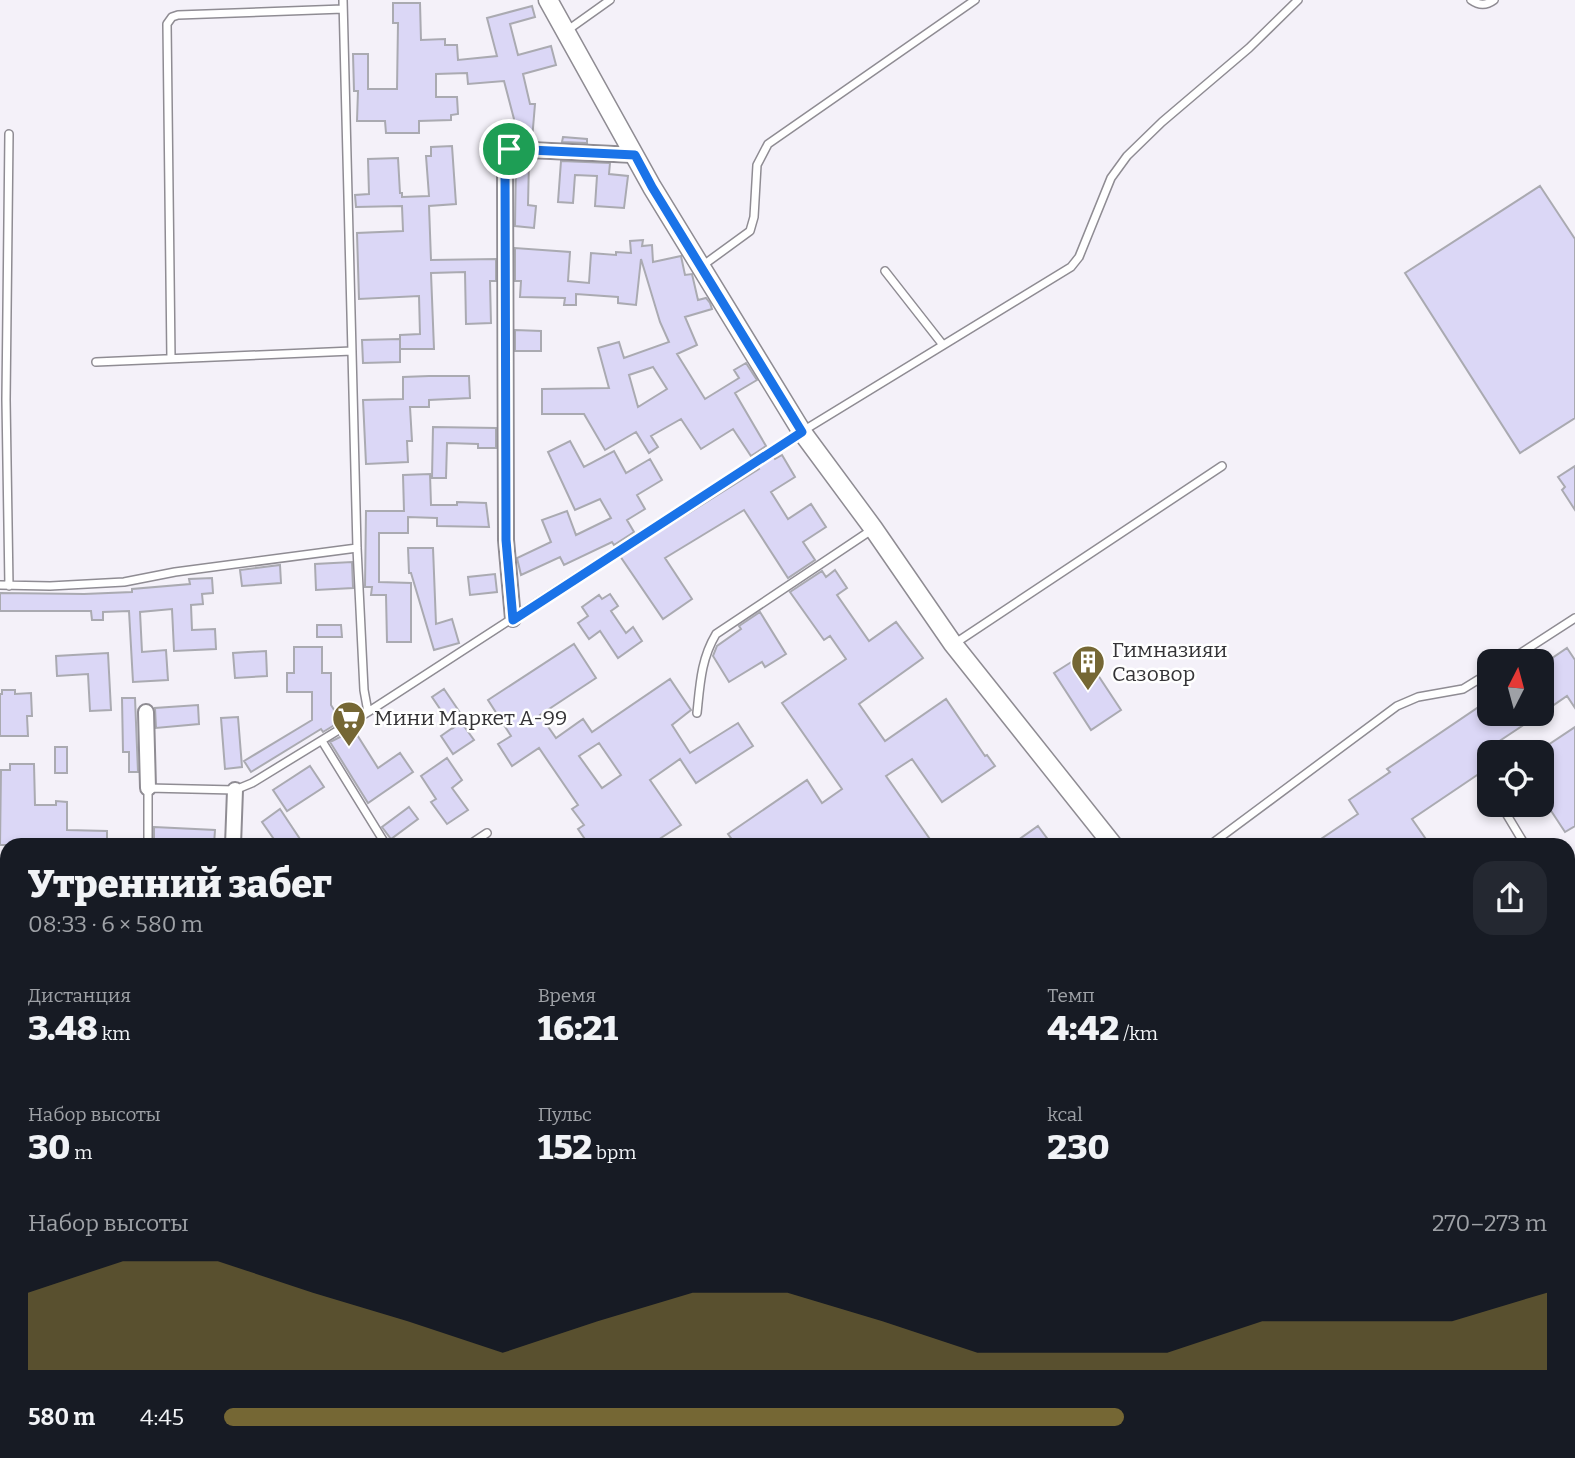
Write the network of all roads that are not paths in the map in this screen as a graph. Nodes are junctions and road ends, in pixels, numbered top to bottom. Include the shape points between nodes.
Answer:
1 (548, 0) edge
2 (610, 0) edge
3 (975, 0) edge
4 (1298, 0) edge
5 (1471, 0) edge
6 (1494, 0) edge
7 (343, 4) edge
8 (565, 33) junction
9 (9, 134) dead end
10 (635, 155) junction
11 (702, 267) junction
12 (886, 271) dead end
13 (943, 345) junction
14 (352, 351) junction
15 (171, 359) junction
16 (96, 362) dead end
17 (3, 400) edge
18 (802, 432) junction
19 (1222, 466) dead end
20 (873, 528) junction
21 (357, 548) junction
22 (0, 585) edge
23 (9, 586) junction
24 (1575, 618) edge
25 (513, 620) junction
26 (953, 644) junction
27 (1527, 649) edge
28 (1477, 681) edge
29 (146, 712) dead end
30 (368, 712) junction
31 (697, 713) dead end
32 (322, 741) junction
33 (148, 788) junction
34 (235, 790) junction
35 (1508, 817) edge
36 (488, 833) dead end
37 (148, 838) edge
38 (233, 838) edge
39 (382, 838) edge
40 (480, 838) edge
41 (1107, 838) edge
42 (1219, 838) edge
43 (1521, 838) edge

1 - 8 street
2 - 8 lane
3 - 11 lane via 768,144 757,165 750,231
4 - 13 lane via 1127,156 1111,177 1071,267
5 - 6 lane via 1480,5
7 - 14 lane
7 - 15 lane via 178,15 167,24
8 - 10 street
9 - 17 lane
10 - 11 street
10 - 25 street via 509,149 505,160 506,540
11 - 18 street
12 - 13 lane
13 - 18 lane
14 - 15 lane
14 - 21 lane
15 - 16 lane
17 - 23 lane
18 - 20 street
18 - 25 lane
19 - 26 lane
20 - 26 street
20 - 31 lane via 716,634 701,671
21 - 23 lane via 124,582
21 - 30 lane
22 - 23 lane
24 - 27 lane
25 - 30 lane
26 - 41 street
28 - 42 lane via 1463,690 1418,697 1397,706
29 - 33 street
30 - 32 lane
32 - 34 lane
32 - 39 lane
33 - 34 lane
33 - 37 lane
34 - 38 street
35 - 43 lane
36 - 40 lane

